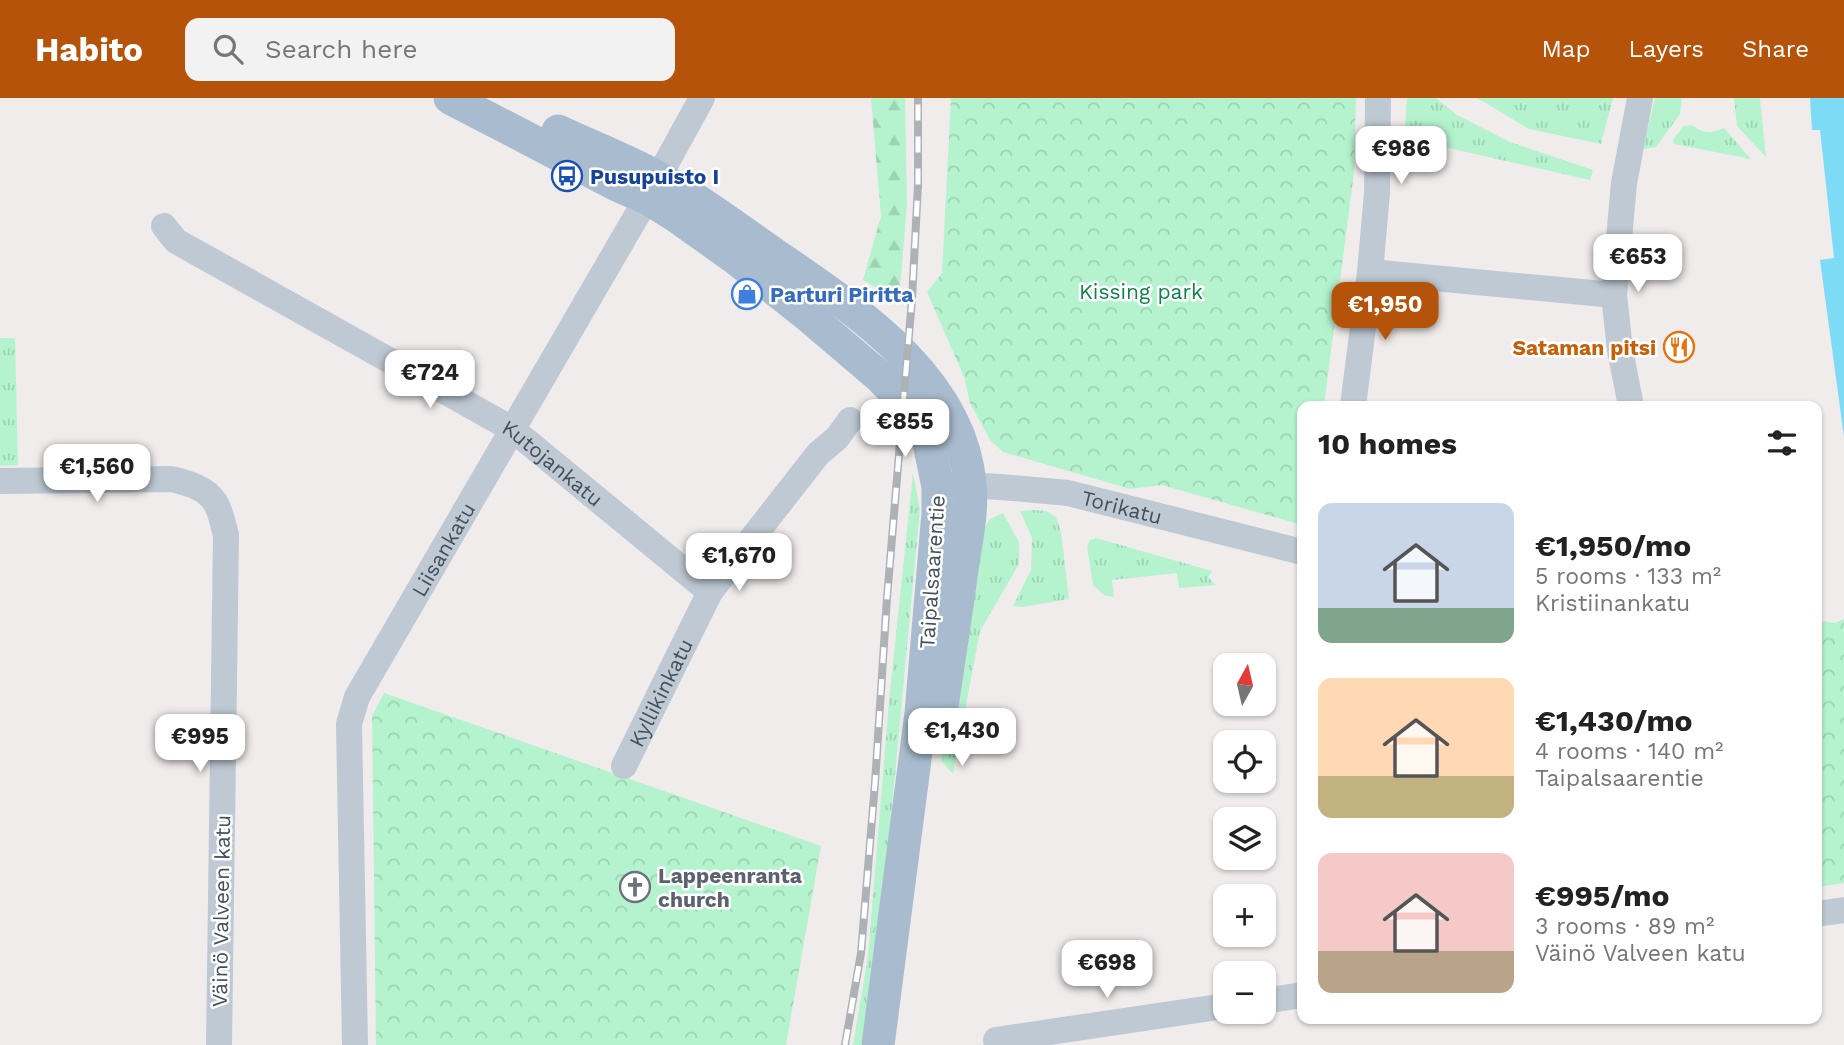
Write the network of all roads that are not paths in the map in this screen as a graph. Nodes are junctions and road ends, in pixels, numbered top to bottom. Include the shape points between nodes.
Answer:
1 (450, 98) edge
2 (493, 98) edge
3 (702, 98) edge
4 (1378, 98) edge
5 (1640, 98) edge
6 (652, 187) junction
7 (164, 226) dead end
8 (1370, 272) junction
9 (1614, 295) junction
10 (1354, 401) edge
11 (1630, 401) edge
12 (850, 420) dead end
13 (512, 429) junction
14 (0, 481) edge
15 (954, 486) junction
16 (1297, 551) edge
17 (710, 592) junction
18 (624, 766) dead end
19 (1844, 909) edge
20 (1822, 913) edge
21 (1297, 996) edge
22 (1276, 998) edge
23 (1213, 1008) edge
24 (997, 1042) edge
25 (219, 1045) edge
26 (355, 1045) edge
27 (878, 1045) edge
28 (900, 1045) edge

1 - 6 main road, Taipalsaarentie via 617,185
2 - 6 main road, Taipalsaarentie
3 - 6 street, Liisankatu
4 - 8 street
5 - 9 street via 1624,183
6 - 13 street, Liisankatu
6 - 15 main road, Taipalsaarentie via 689,194 888,338 927,380 963,447
7 - 13 street, Kutojankatu via 176,241
8 - 9 street
8 - 10 street
9 - 11 street
12 - 17 street, Kyllikinkatu
13 - 17 street, Kutojankatu
13 - 26 street, Liisankatu via 357,697 349,724
14 - 25 street, Väinö Valveen katu via 171,479 202,490 215,503 226,535
15 - 16 street, Torikatu via 1068,493
15 - 27 main road, Taipalsaarentie via 938,513 921,713
15 - 28 main road, Taipalsaarentie via 968,529
17 - 18 street, Kyllikinkatu
19 - 20 street
21 - 22 street
23 - 24 street

